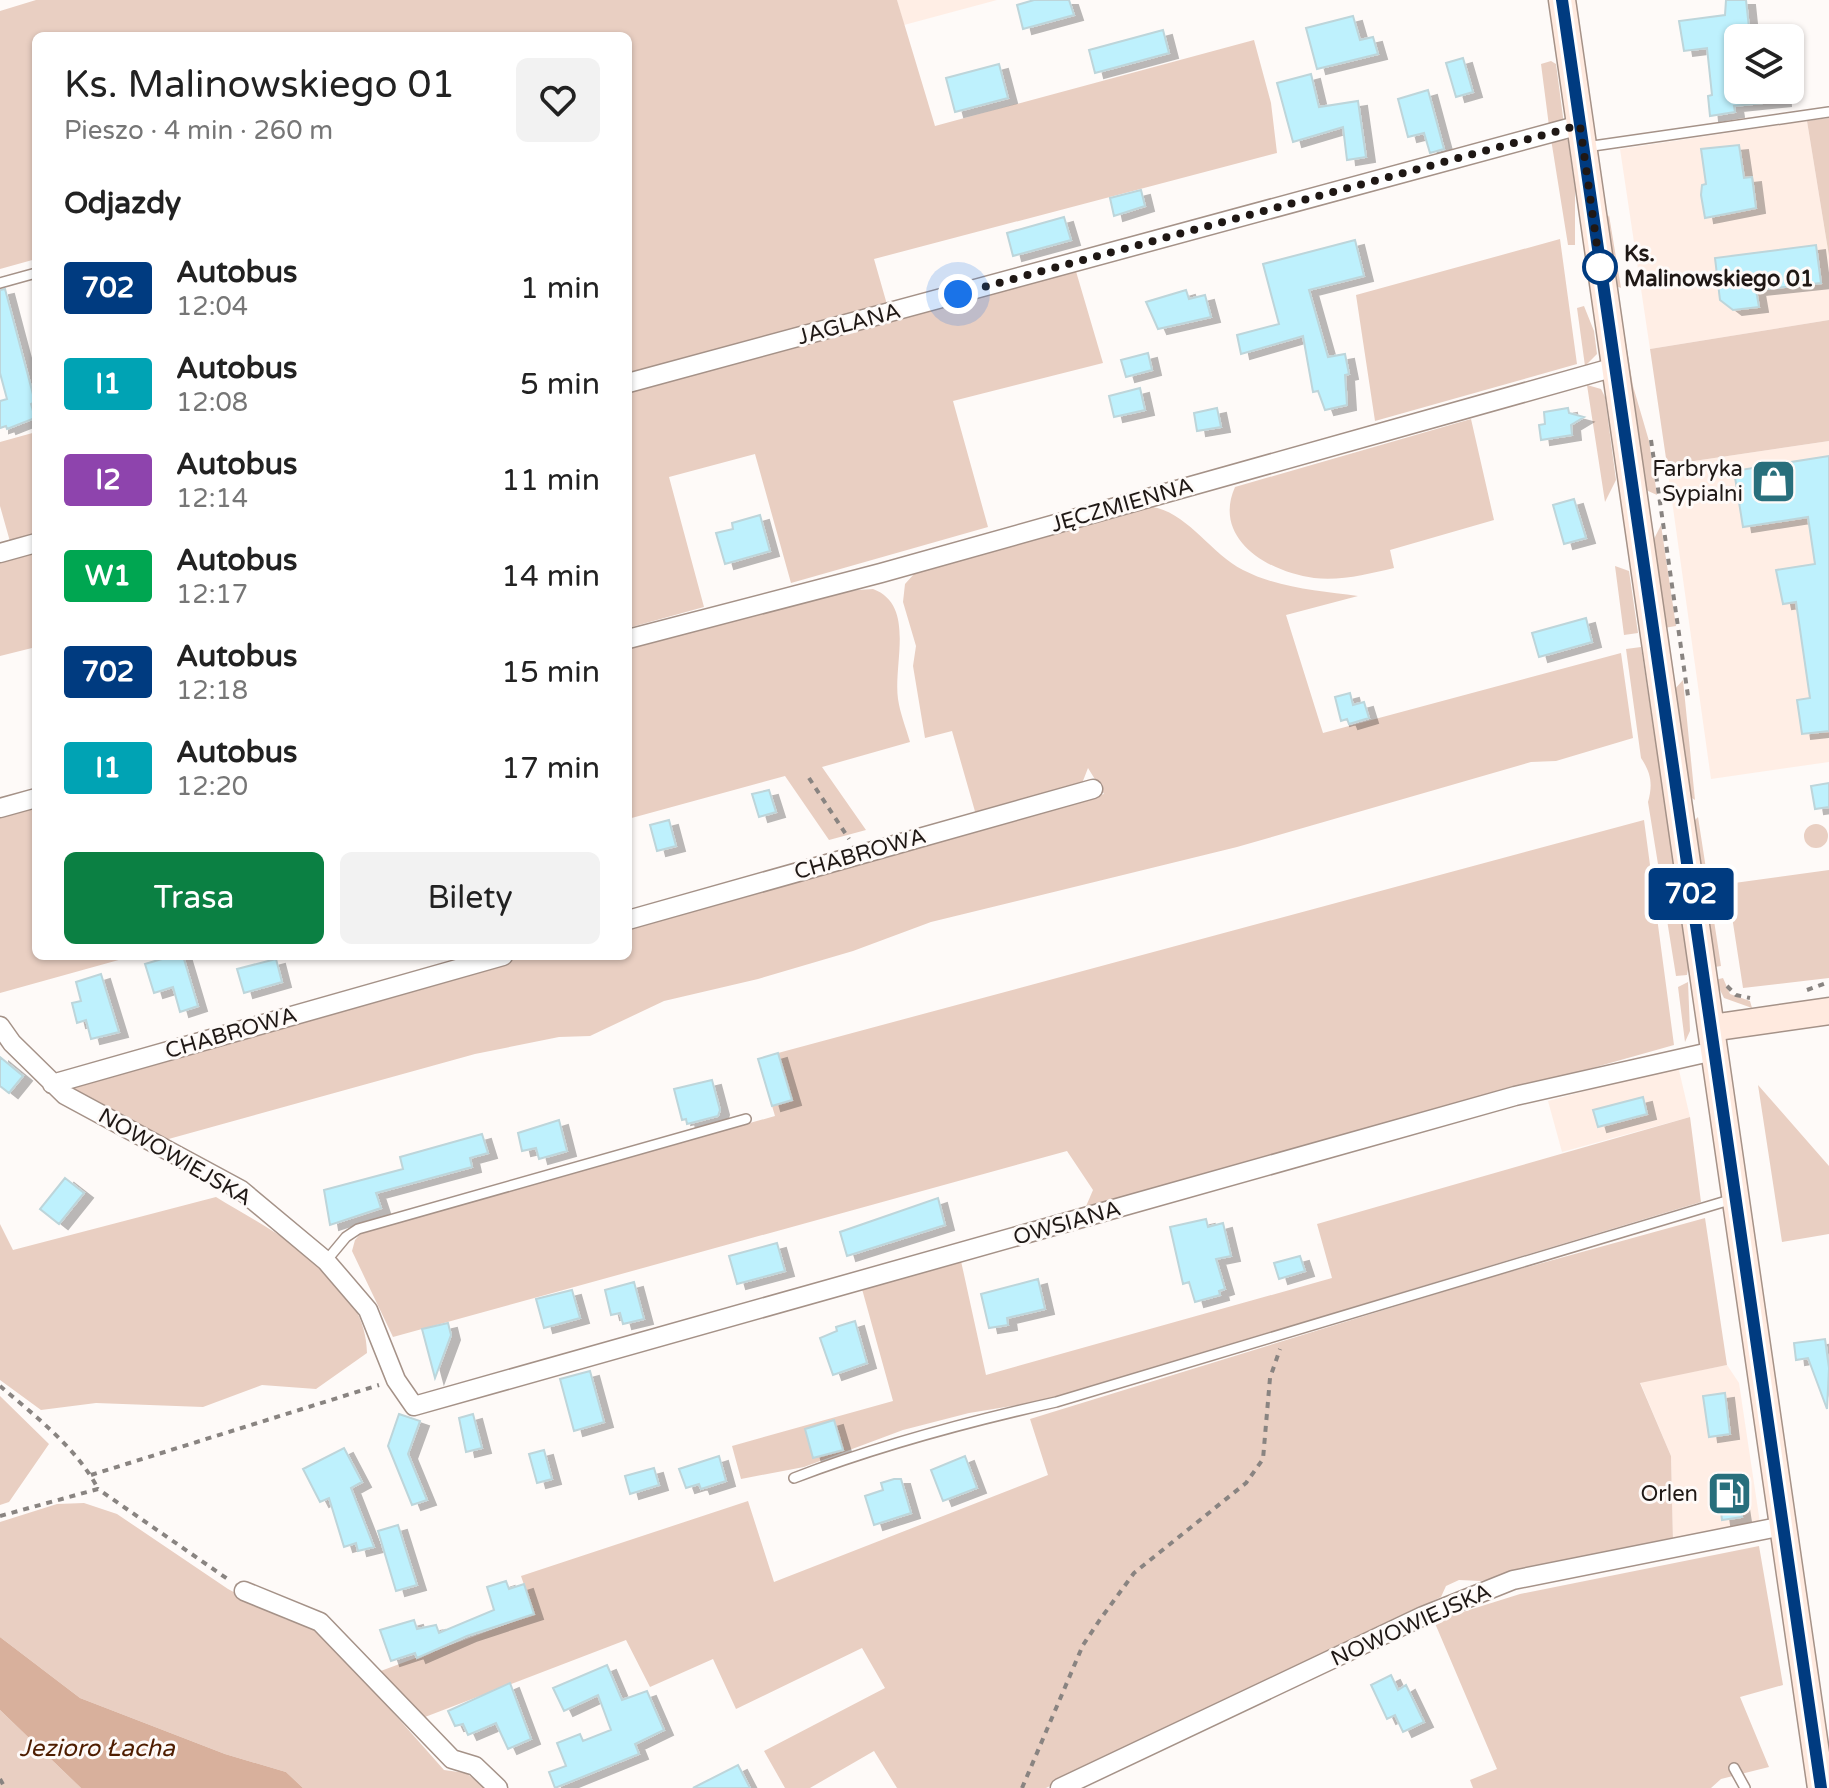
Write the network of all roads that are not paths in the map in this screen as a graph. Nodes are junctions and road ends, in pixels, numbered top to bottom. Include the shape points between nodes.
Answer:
1 (1562, 0) edge
2 (1829, 112) edge
3 (1581, 136) junction
4 (32, 274) edge
5 (0, 283) edge
6 (1615, 367) junction
7 (632, 382) edge
8 (32, 544) edge
9 (0, 553) edge
10 (632, 638) edge
11 (1093, 789) dead end
12 (32, 799) edge
13 (0, 808) edge
14 (632, 919) edge
15 (489, 960) edge
16 (1829, 1011) edge
17 (0, 1026) edge
18 (1712, 1039) junction
19 (52, 1084) junction
20 (746, 1119) dead end
21 (1736, 1198) junction
22 (326, 1261) junction
23 (422, 1405) joint
24 (794, 1478) dead end
25 (1783, 1526) junction
26 (244, 1591) road end
27 (1734, 1768) dead end
28 (498, 1788) edge
29 (1060, 1788) edge
30 (1745, 1788) edge
31 (1821, 1788) edge

1 - 3 main road
2 - 3 lane
3 - 6 main road
3 - 7 street, JAGLANA
4 - 5 lane
6 - 10 street, JĘCZMIENNA
6 - 18 main road
8 - 9 street
11 - 14 street, CHABROWA
12 - 13 street
15 - 19 street, CHABROWA
16 - 18 main road
17 - 19 street, NOWOWIEJSKA
18 - 21 main road
18 - 23 street, OWSIANA
19 - 22 street, NOWOWIEJSKA via 241,1190
20 - 22 lane via 358,1229
21 - 24 lane via 1056,1402 876,1447
21 - 25 main road
22 - 23 street, NOWOWIEJSKA via 368,1310 406,1398 414,1406
25 - 29 street, NOWOWIEJSKA via 1513,1580 1423,1616
25 - 31 main road
26 - 28 street via 320,1622 452,1759 475,1766
27 - 30 lane

